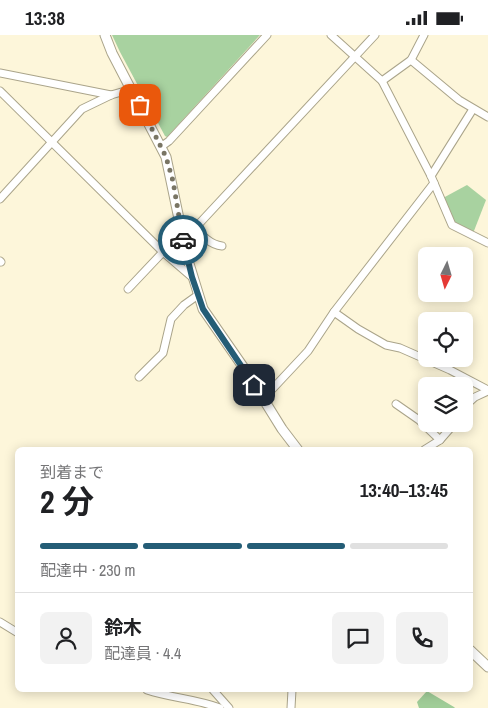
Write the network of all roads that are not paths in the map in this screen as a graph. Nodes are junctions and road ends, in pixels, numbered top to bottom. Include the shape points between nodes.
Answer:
1 (105, 35) edge
2 (267, 35) edge
3 (331, 35) edge
4 (375, 35) edge
5 (424, 35) edge
6 (355, 57) junction
7 (411, 60) junction
8 (0, 73) edge
9 (382, 81) junction
10 (132, 89) junction
11 (0, 91) edge
12 (111, 95) junction
13 (473, 109) junction
14 (488, 117) edge
15 (51, 143) junction
16 (162, 146) junction
17 (432, 179) junction
18 (0, 199) edge
19 (196, 226) junction
20 (182, 235) junction
21 (488, 243) edge
22 (222, 246) dead end
23 (163, 252) junction
24 (192, 277) junction
25 (128, 289) dead end
26 (198, 295) junction
27 (334, 311) junction
28 (138, 377) dead end
29 (488, 390) edge
30 (263, 399) junction
31 (473, 399) edge
32 (396, 403) dead end
33 (447, 432) edge
34 (440, 439) junction
35 (296, 447) edge
36 (428, 447) edge
37 (0, 622) edge
38 (15, 631) edge
39 (473, 653) edge
40 (488, 667) edge
41 (153, 692) edge
42 (215, 692) edge
43 (292, 692) edge
44 (220, 708) edge
45 (229, 708) edge
46 (291, 708) edge

1 - 10 main road
2 - 16 street
3 - 6 street
4 - 6 street
5 - 7 street
6 - 9 street
6 - 19 street
7 - 9 street
7 - 13 street
8 - 12 street
9 - 17 street
10 - 12 street
10 - 16 main road
11 - 15 street
12 - 15 street via 82,109
13 - 14 street
13 - 17 street
15 - 18 street
15 - 23 street
16 - 20 main road via 173,181
17 - 21 street via 452,225
17 - 27 street
19 - 20 street
19 - 22 street via 211,243
20 - 24 main road
23 - 24 street
23 - 25 street
24 - 26 main road
26 - 28 street via 171,319 163,353
26 - 30 main road via 210,322
27 - 29 street via 386,345 450,370
27 - 30 street via 308,351
29 - 31 street
30 - 35 main road
32 - 34 street
33 - 34 street
34 - 36 street
37 - 38 street
39 - 40 main road
41 - 44 street
42 - 45 street
43 - 46 street

